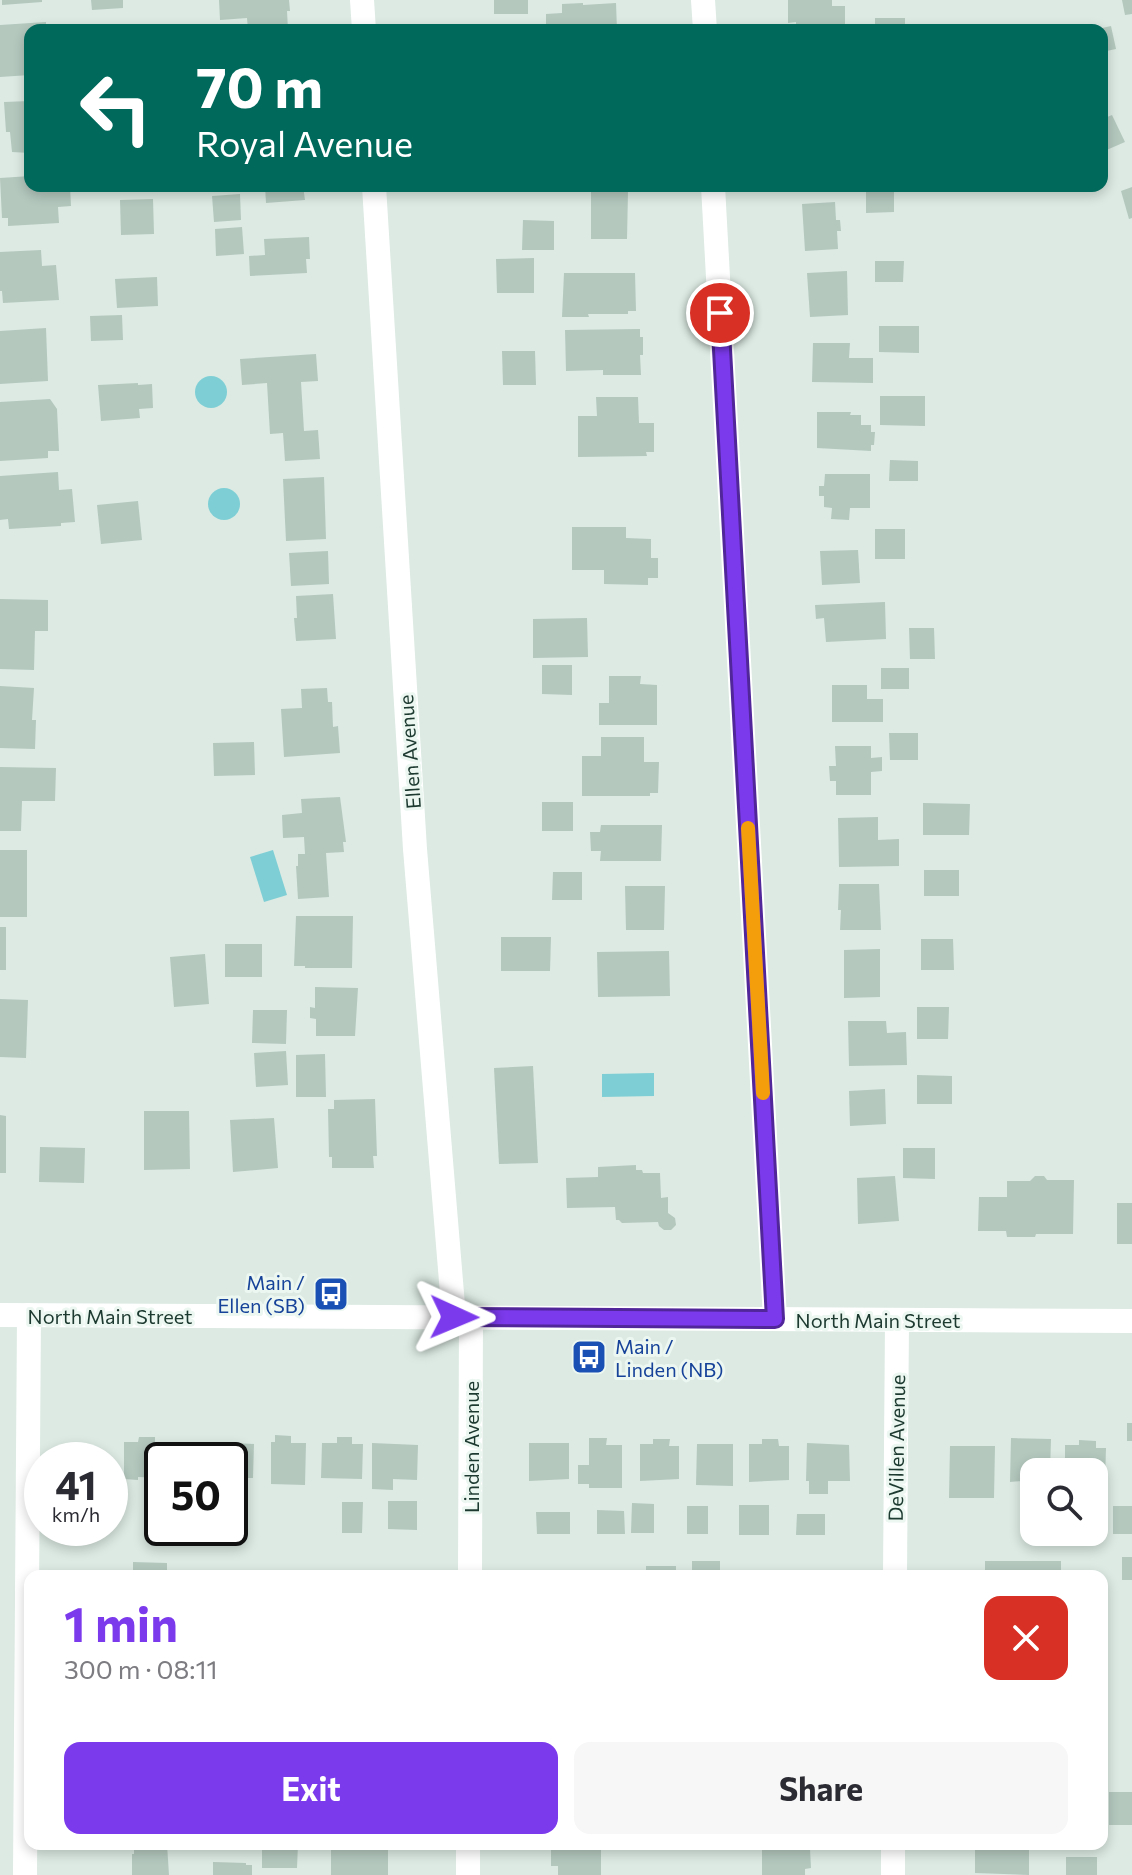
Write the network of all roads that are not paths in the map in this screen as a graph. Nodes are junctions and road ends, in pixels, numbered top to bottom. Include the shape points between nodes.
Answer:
1 (362, 0) edge
2 (703, 0) edge
3 (364, 24) edge
4 (705, 24) edge
5 (374, 192) edge
6 (713, 192) edge
7 (0, 1315) edge
8 (29, 1315) junction
9 (463, 1318) junction
10 (775, 1319) junction
11 (897, 1320) junction
12 (1132, 1321) edge
13 (27, 1570) edge
14 (470, 1570) edge
15 (895, 1570) edge
16 (25, 1850) edge
17 (468, 1850) edge
18 (893, 1850) edge
19 (25, 1875) edge
20 (468, 1875) edge
21 (893, 1875) edge

1 - 3 street
2 - 4 street
5 - 9 street, Ellen Avenue via 415,849
6 - 10 street
7 - 8 street, North Main Street
8 - 9 street, North Main Street
8 - 13 street
9 - 10 street, North Main Street
9 - 14 street, Linden Avenue
10 - 11 street, North Main Street
11 - 12 street, North Main Street
11 - 15 street, DeVillen Avenue
16 - 19 street
17 - 20 street
18 - 21 street

